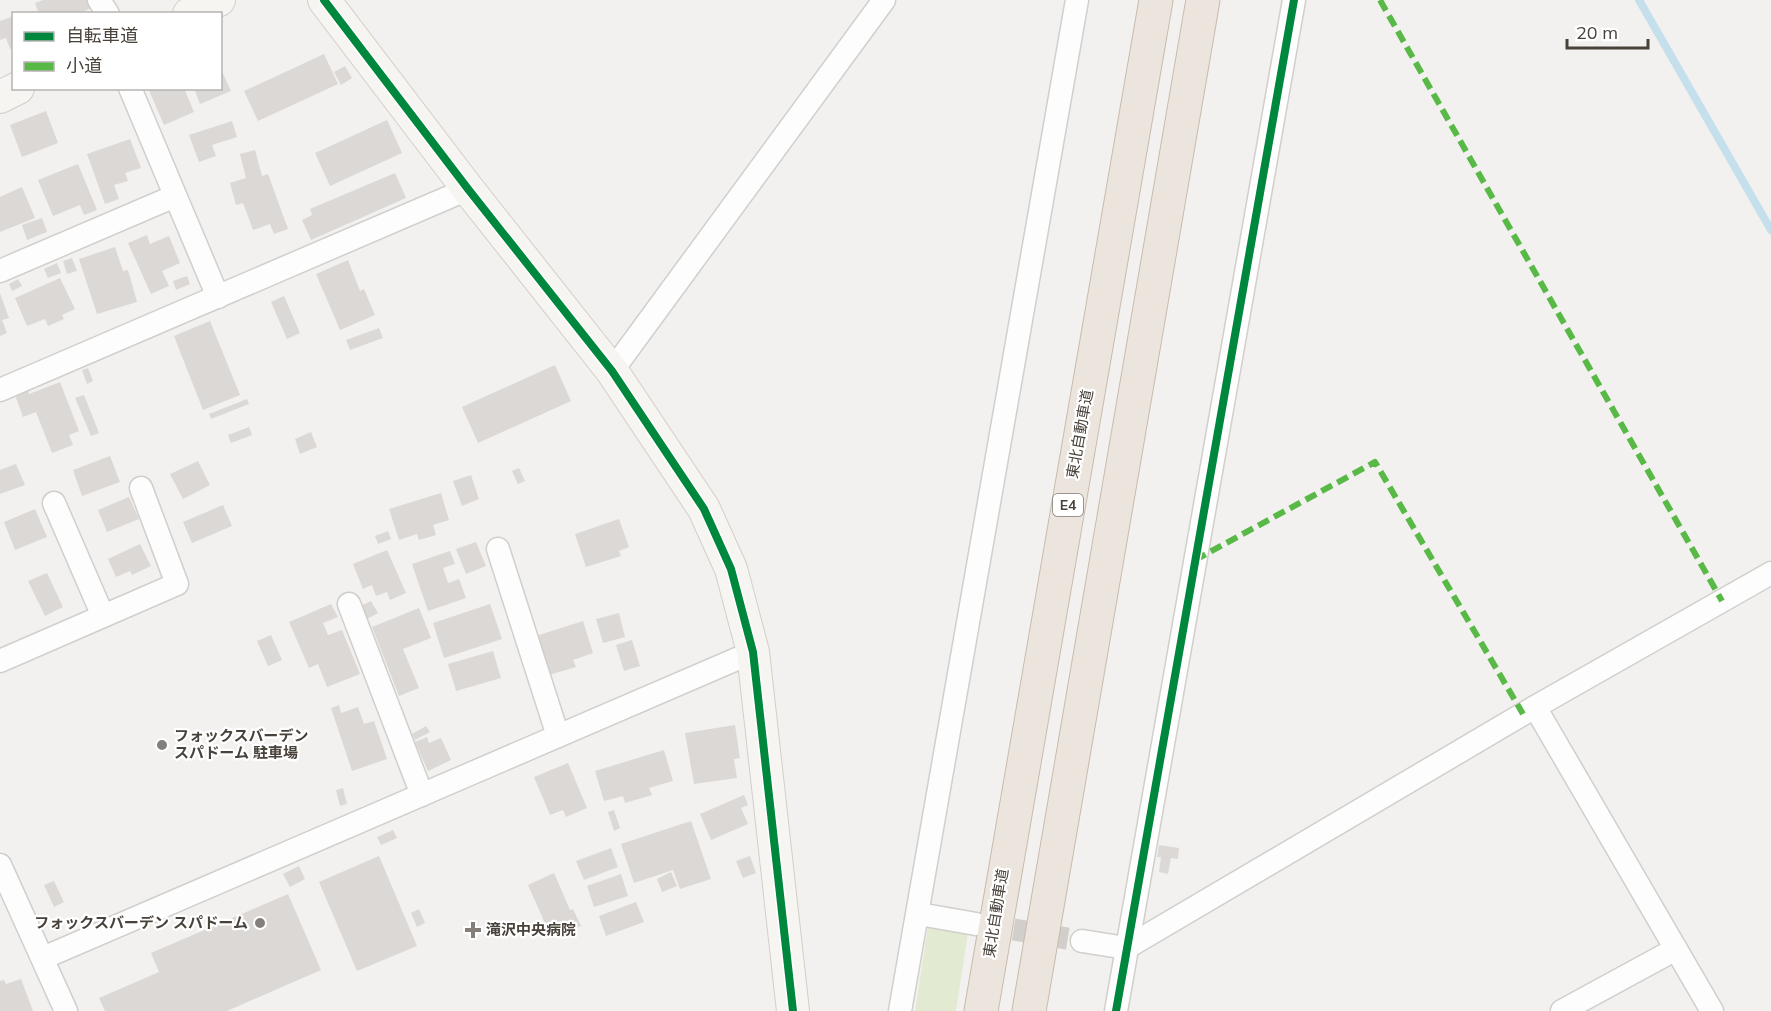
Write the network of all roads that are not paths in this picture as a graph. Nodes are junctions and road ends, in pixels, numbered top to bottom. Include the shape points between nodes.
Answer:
1 (219, 0) edge
2 (324, 0) edge
3 (884, 0) edge
4 (1077, 0) edge
5 (1156, 0) edge
6 (1203, 0) edge
7 (1294, 0) edge
8 (193, 12) edge
9 (14, 90) edge
10 (131, 90) edge
11 (0, 97) edge
12 (468, 189) junction
13 (175, 196) junction
14 (0, 271) edge
15 (218, 297) junction
16 (612, 371) junction
17 (0, 390) edge
18 (141, 488) dead end
19 (54, 503) dead end
20 (498, 549) dead end
21 (1771, 573) edge
22 (349, 604) dead end
23 (103, 616) junction
24 (753, 652) junction
25 (0, 661) edge
26 (1535, 707) junction
27 (558, 736) junction
28 (422, 795) junction
29 (0, 865) edge
30 (919, 914) junction
31 (976, 924) tunnel mouth
32 (1082, 941) tunnel mouth
33 (1125, 948) junction
34 (1676, 949) junction
35 (44, 958) junction
36 (66, 1011) edge
37 (793, 1011) edge
38 (900, 1011) edge
39 (981, 1011) edge
40 (1029, 1011) edge
41 (1116, 1011) edge
42 (1562, 1011) edge
43 (1712, 1011) edge

1 - 8 street
2 - 12 street
3 - 16 street
4 - 30 street
5 - 39 highway, 東北自動車道 / E4
6 - 40 highway
7 - 33 street
9 - 11 street
10 - 13 street
12 - 15 street
12 - 16 street
13 - 14 street
13 - 15 street
15 - 17 street
16 - 24 street via 704,509 731,569
18 - 23 street via 177,584
19 - 23 street
20 - 27 street
21 - 26 street
22 - 28 street
23 - 25 street
24 - 27 street
24 - 37 street
26 - 33 street
26 - 34 street
27 - 28 street
28 - 35 street
29 - 35 street
30 - 31 street
30 - 38 street
32 - 33 street
33 - 41 street
34 - 42 street
34 - 43 street
35 - 36 street

